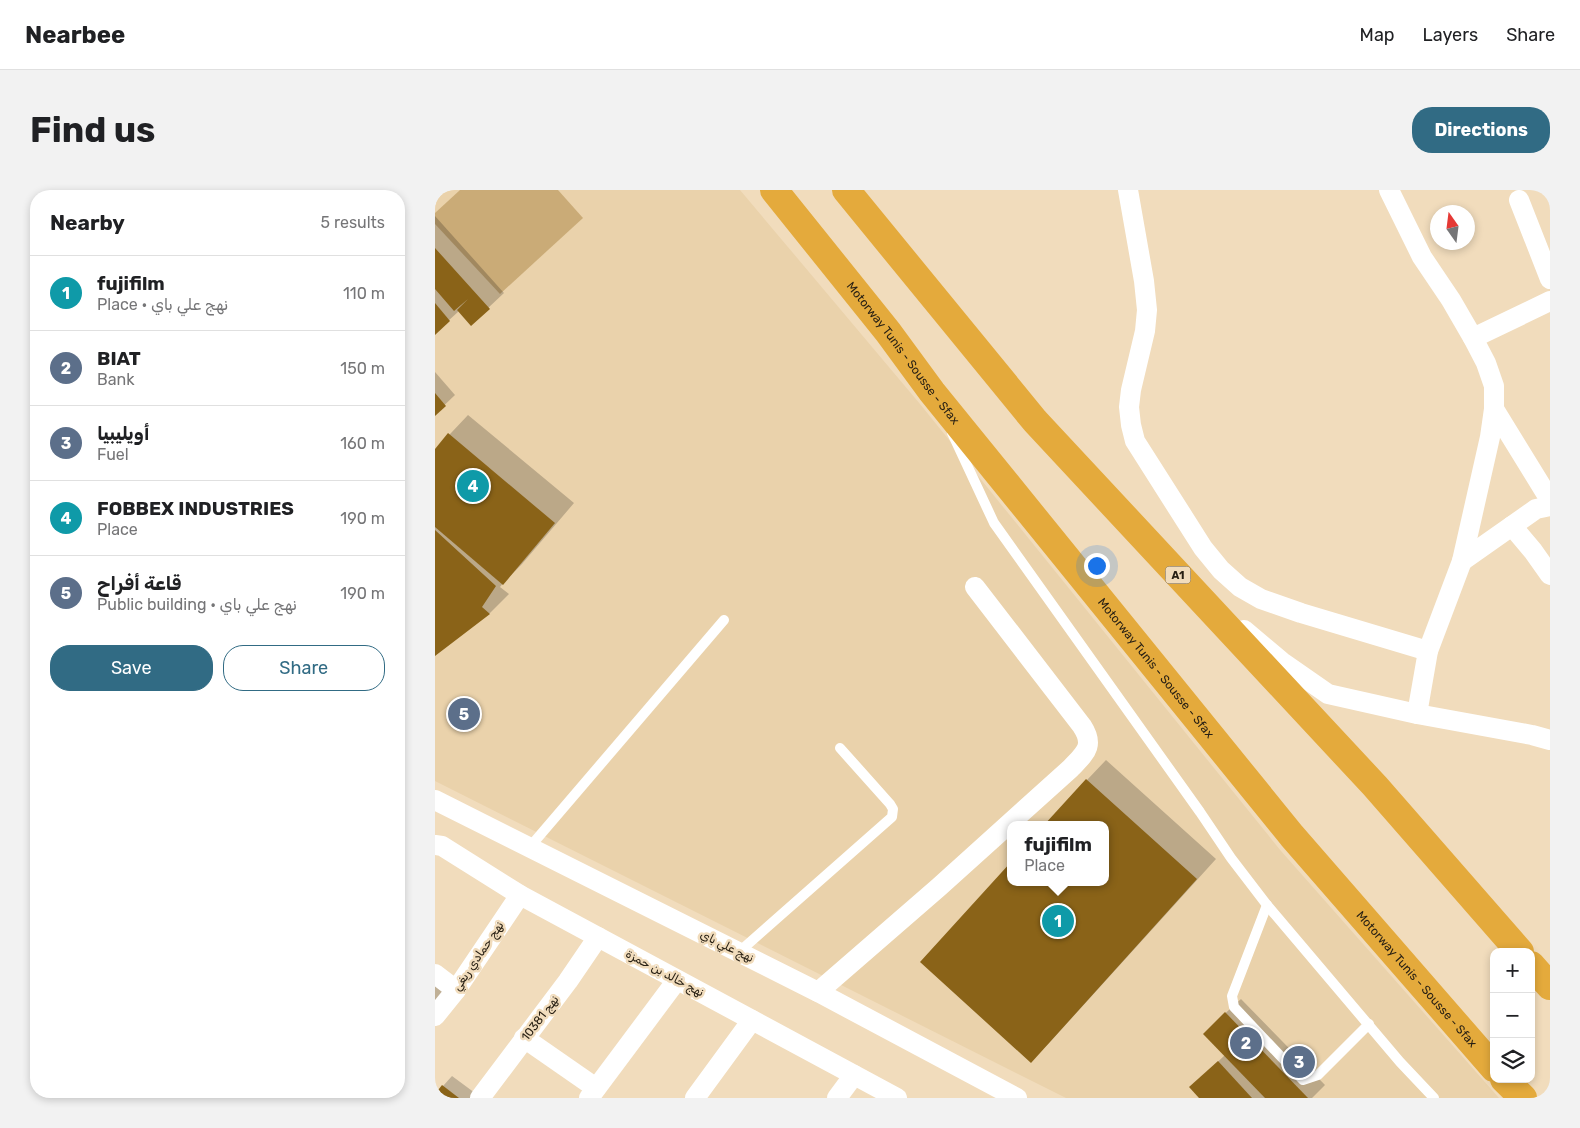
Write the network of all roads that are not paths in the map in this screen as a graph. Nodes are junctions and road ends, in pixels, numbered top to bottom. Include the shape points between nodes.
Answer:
1 (774, 190) edge
2 (846, 190) edge
3 (1128, 190) edge
4 (1389, 190) edge
5 (1519, 200) dead end
6 (1550, 279) edge
7 (1550, 301) edge
8 (1473, 338) junction
9 (932, 392) junction
10 (1494, 409) junction
11 (1550, 500) edge
12 (1550, 506) edge
13 (1512, 526) junction
14 (1462, 561) junction
15 (1174, 571) junction
16 (1550, 575) edge
17 (975, 588) dead end
18 (725, 620) dead end
19 (1428, 651) junction
20 (1417, 714) junction
21 (1550, 740) edge
22 (840, 748) dead end
23 (435, 800) edge
24 (1012, 821) edge
25 (1007, 826) edge
26 (435, 845) edge
27 (529, 848) junction
28 (520, 895) junction
29 (1267, 905) junction
30 (598, 937) junction
31 (1517, 948) edge
32 (739, 952) junction
33 (1535, 969) edge
34 (435, 974) edge
35 (677, 980) junction
36 (1550, 986) edge
37 (456, 990) junction
38 (818, 992) junction
39 (435, 1016) edge
40 (752, 1020) junction
41 (1369, 1024) junction
42 (524, 1038) junction
43 (1490, 1063) edge
44 (854, 1075) junction
45 (1508, 1083) edge
46 (593, 1093) edge
47 (480, 1098) edge
48 (695, 1098) edge
49 (837, 1098) edge
50 (897, 1098) edge
51 (1017, 1098) edge
52 (1434, 1098) edge
53 (1523, 1098) edge

1 - 9 highway, Motorway Tunis - Sousse - Sfax
2 - 15 highway, A1 via 1035,421
3 - 19 street via 1145,281 1147,310 1131,390 1131,425 1135,442 1203,548 1240,587 1261,599
4 - 8 street via 1423,257
5 - 6 street
7 - 8 street
8 - 10 street via 1494,386
9 - 29 lane via 994,523
9 - 43 highway, Motorway Tunis - Sousse - Sfax via 1292,836
10 - 11 street
10 - 14 street
12 - 13 street via 1536,509
13 - 14 street
13 - 16 street
14 - 19 street
15 - 20 street via 1282,662 1328,694
15 - 31 highway, A1 via 1375,786
17 - 24 street via 1088,735 1089,744 1083,755
18 - 27 lane
19 - 20 street
20 - 21 street
22 - 32 lane via 890,804 892,817
23 - 27 street, نهج علي باي
25 - 38 street
26 - 28 street, نهج خالد بن حمزة via 442,846
27 - 32 street, نهج علي باي
28 - 30 street, نهج خالد بن حمزة
28 - 37 street, نهج حمادي ريغي
29 - 41 lane
29 - 41 lane via 1232,996 1234,1008 1303,1080 1317,1075
30 - 35 street, نهج خالد بن حمزة
30 - 42 street, نهج 10381
32 - 38 street, نهج علي باي
33 - 36 highway
34 - 37 street
35 - 40 street, نهج خالد بن حمزة
35 - 46 street
37 - 39 street, نهج حمادي ريغي
38 - 51 street, نهج علي باي
40 - 44 street, نهج خالد بن حمزة
40 - 48 street
41 - 52 lane
42 - 46 street
42 - 47 street, نهج 10381
44 - 49 street
44 - 50 street, نهج خالد بن حمزة
45 - 53 highway

